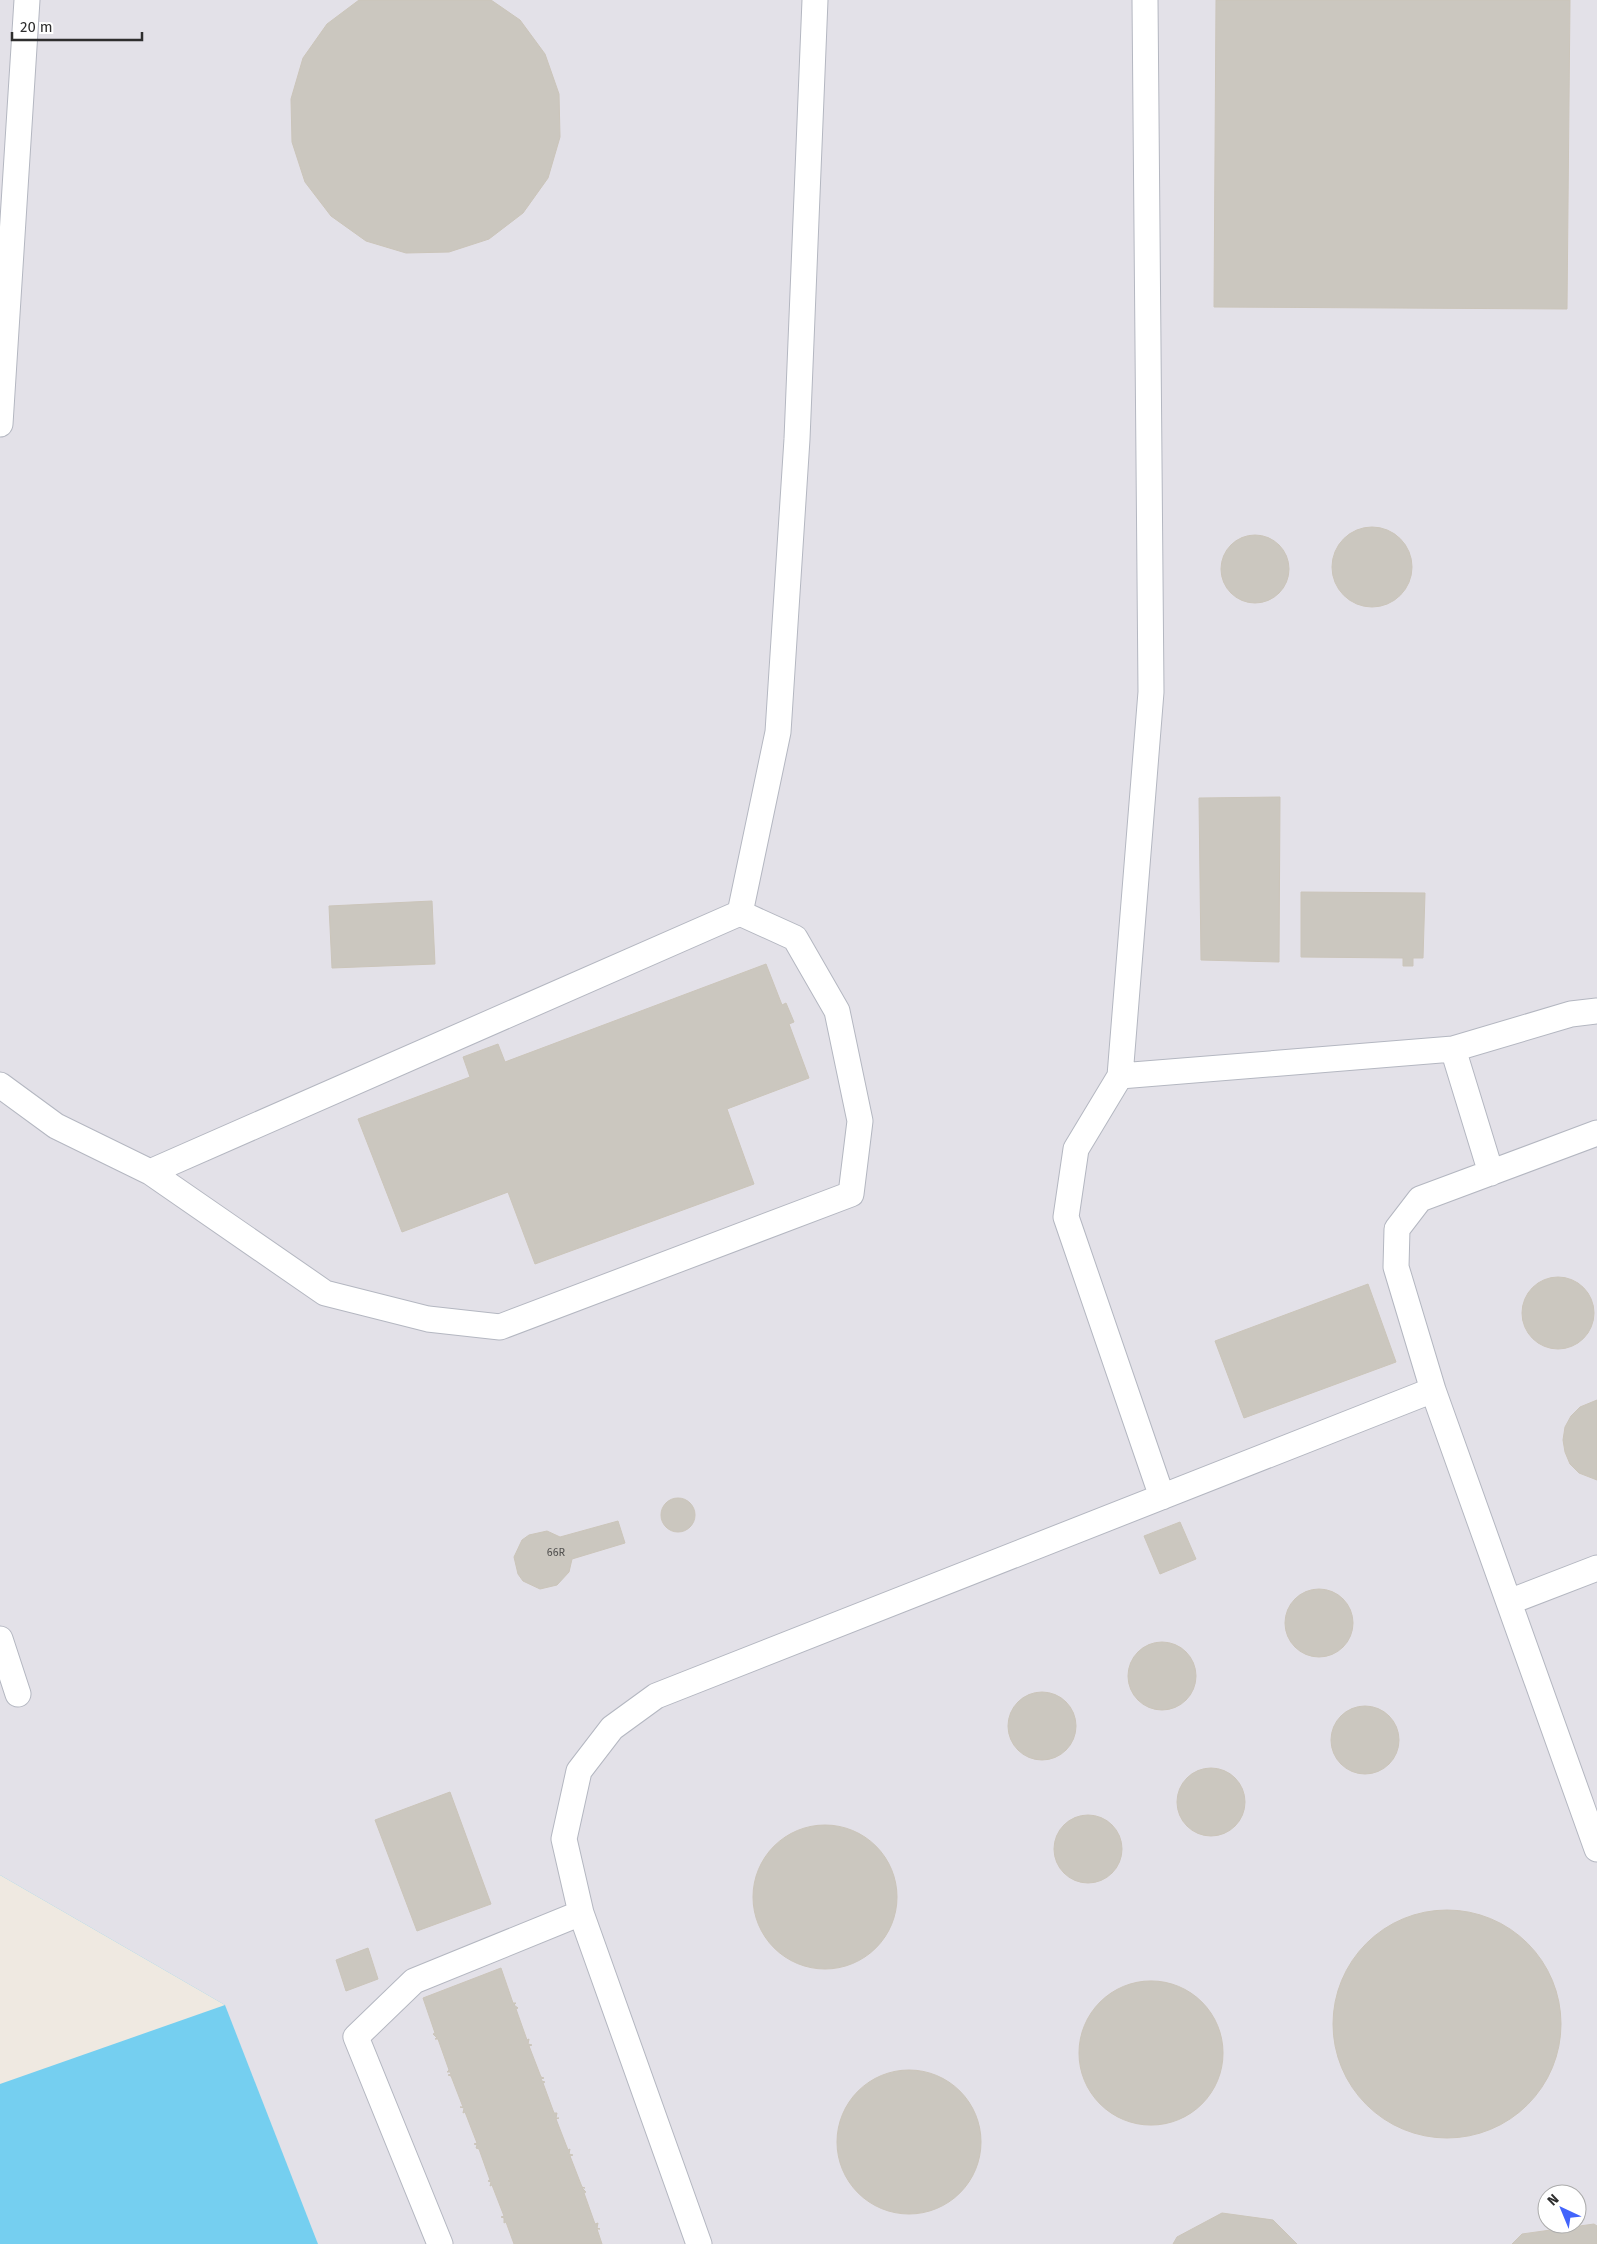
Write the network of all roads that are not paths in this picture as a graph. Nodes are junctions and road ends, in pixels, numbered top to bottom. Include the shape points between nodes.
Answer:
1 (27, 0) edge
2 (815, 0) edge
3 (1145, 0) edge
4 (0, 424) edge
5 (740, 913) junction
6 (1597, 1011) edge
7 (1453, 1049) junction
8 (1120, 1076) junction
9 (0, 1085) edge
10 (1597, 1134) edge
11 (150, 1172) junction
12 (1491, 1173) junction
13 (1433, 1390) junction
14 (1162, 1497) junction
15 (1597, 1568) edge
16 (1509, 1602) junction
17 (0, 1640) edge
18 (18, 1694) dead end
19 (1597, 1849) edge
20 (581, 1913) junction
21 (440, 2244) edge
22 (699, 2244) edge

1 - 4 lane
2 - 5 lane via 797,439 778,732
3 - 8 lane via 1151,692
5 - 11 lane
5 - 11 lane via 795,938 837,1011 860,1121 851,1194 500,1326 428,1319 325,1293
6 - 7 lane via 1572,1014
7 - 8 lane
7 - 12 lane
8 - 14 lane via 1076,1149 1066,1217
9 - 11 lane via 56,1126
10 - 12 lane
12 - 13 lane via 1420,1199 1397,1229 1396,1267
13 - 14 lane
13 - 16 lane
14 - 20 lane via 656,1696 612,1728 579,1771 564,1839
15 - 16 lane
16 - 19 lane
17 - 18 lane
20 - 21 lane via 414,1981 356,2036
20 - 22 lane

